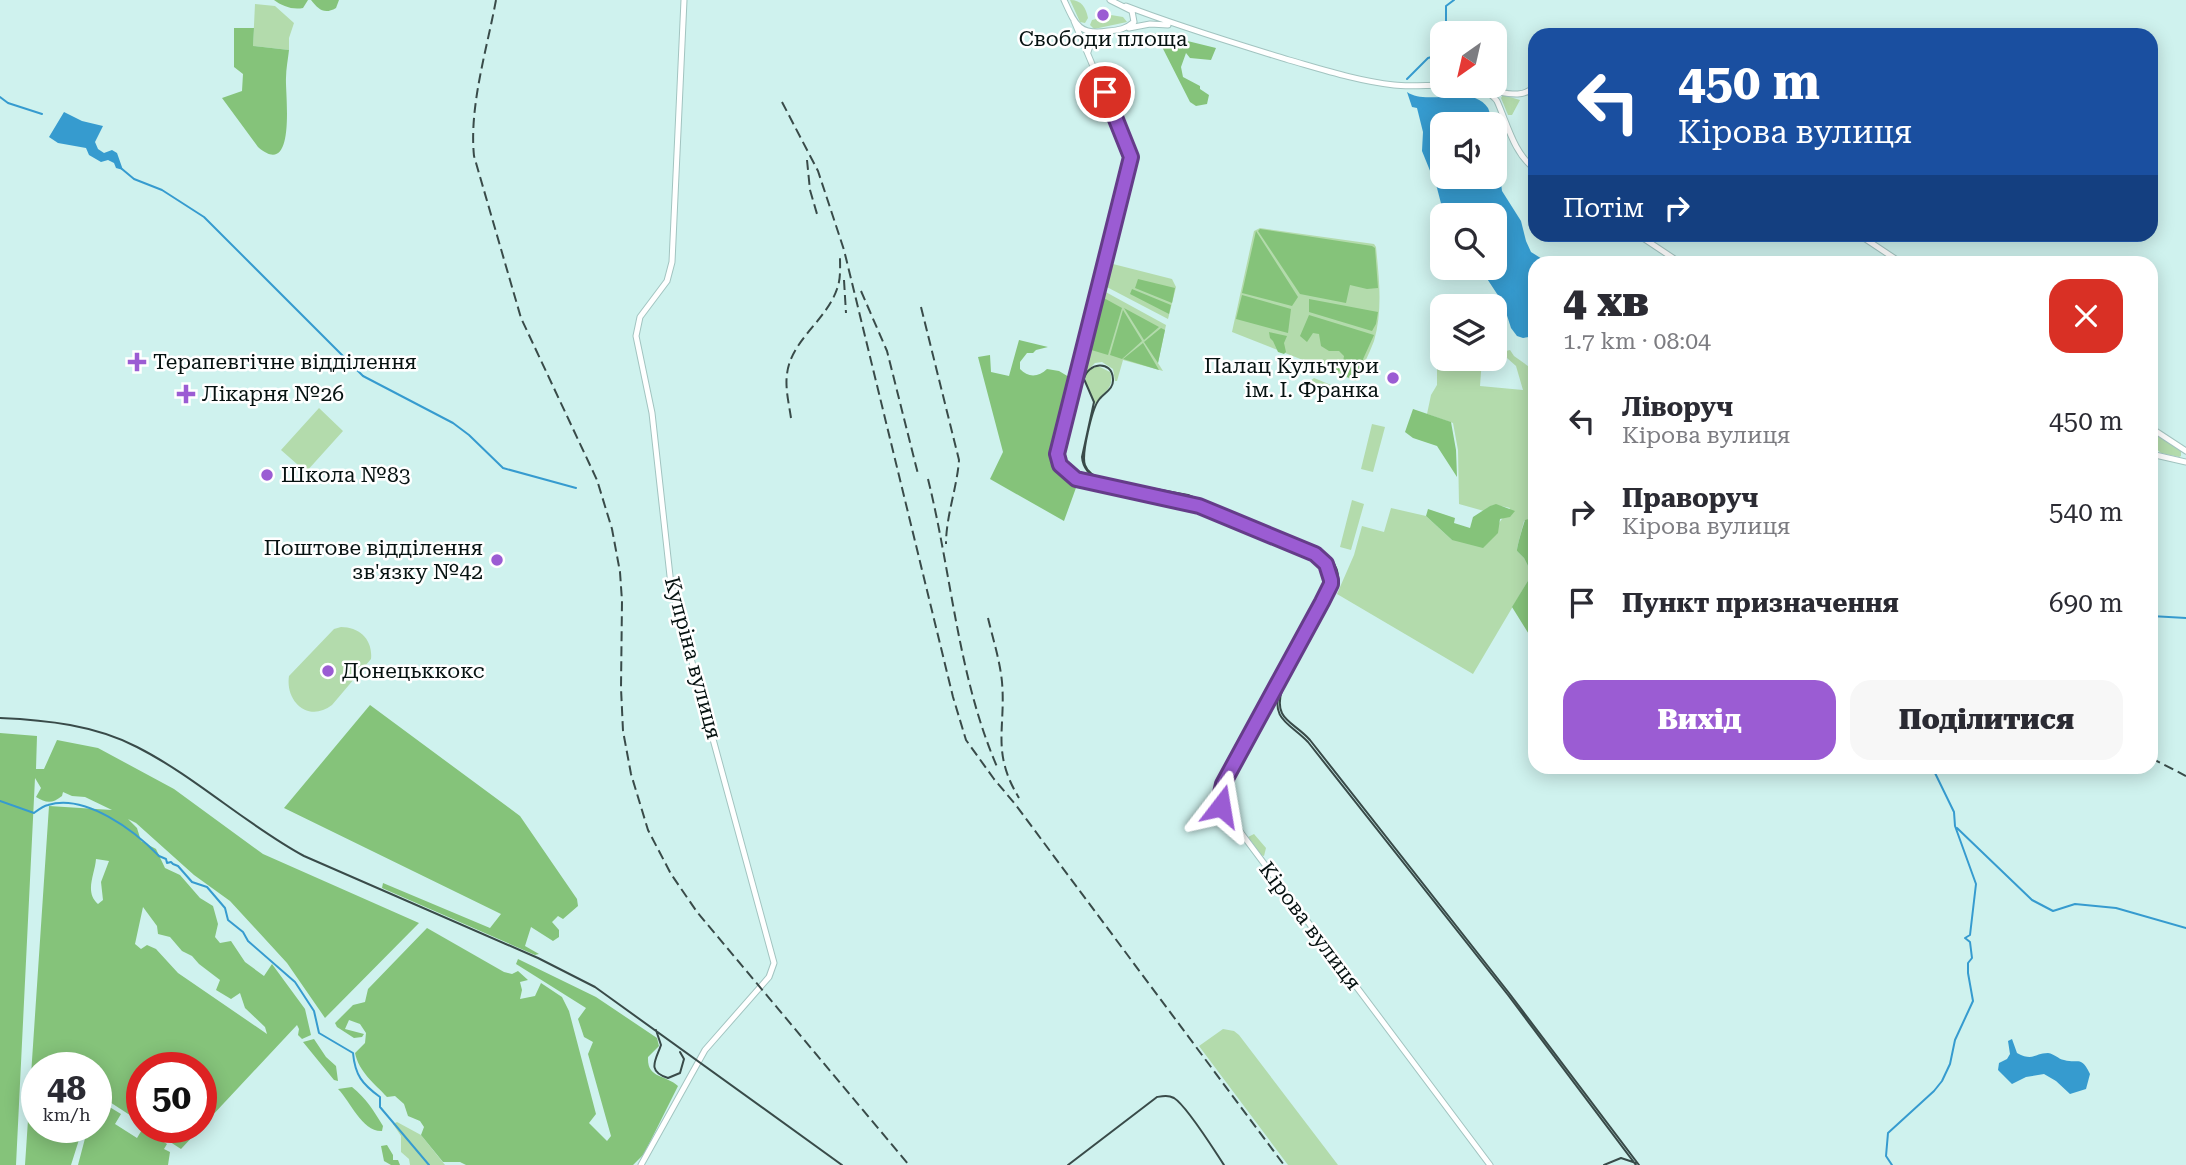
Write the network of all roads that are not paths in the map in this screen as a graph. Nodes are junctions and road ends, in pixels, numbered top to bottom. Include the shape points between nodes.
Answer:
1 (684, 0) edge
2 (1064, 0) edge
3 (1110, 0) edge
4 (1126, 6) junction
5 (1074, 21) junction
6 (1175, 26) junction
7 (1124, 29) junction
8 (1101, 33) junction
9 (1088, 52) junction
10 (1430, 86) edge
11 (1528, 91) edge
12 (1507, 93) edge
13 (1495, 98) edge
14 (1528, 163) edge
15 (1649, 242) edge
16 (1870, 242) edge
17 (1670, 256) edge
18 (1891, 256) edge
19 (2158, 433) edge
20 (2186, 451) edge
21 (2158, 456) edge
22 (2186, 462) edge
23 (641, 1165) edge
24 (1490, 1165) edge

1 - 23 main road, Купріна вулиця via 671,262 667,281 639,317 636,336 652,413 671,585 774,963 769,976 705,1050
2 - 5 main road, Кірова вулиця
3 - 4 main road
4 - 6 main road
4 - 7 main road via 1135,18
5 - 8 main road via 1086,31
5 - 9 main road, Кірова вулиця
6 - 7 main road
6 - 10 main road via 1381,84
7 - 8 main road
8 - 9 main road
9 - 24 main road, Кірова вулиця via 1131,157 1057,454 1060,465 1070,476 1084,481 1199,506 1308,550 1326,564 1331,584 1223,784 1221,806
11 - 12 main road
13 - 14 main road
15 - 17 main road
16 - 18 main road
19 - 20 main road
21 - 22 main road

